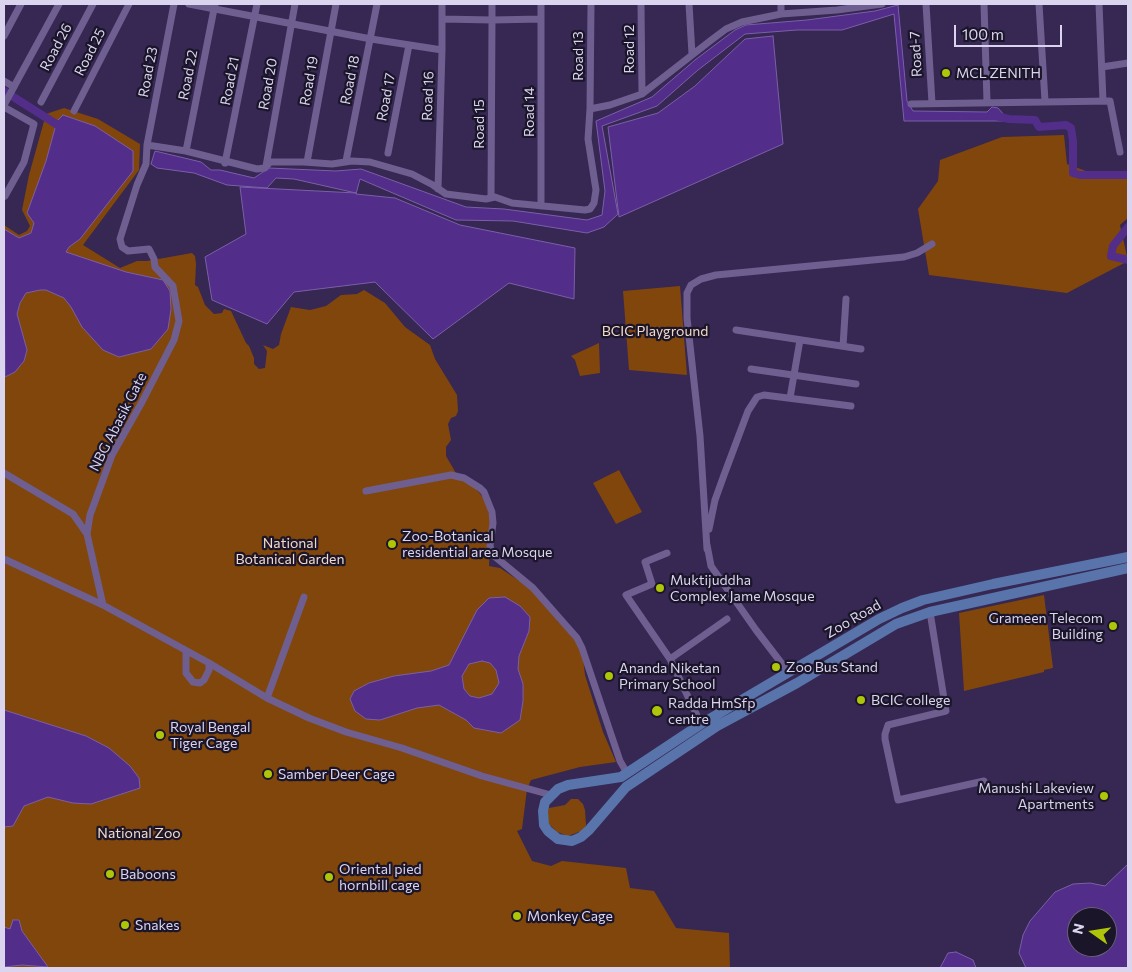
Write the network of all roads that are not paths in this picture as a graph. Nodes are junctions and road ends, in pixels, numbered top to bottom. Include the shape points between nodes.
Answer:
1 (21, 4) edge
2 (59, 4) edge
3 (93, 4) edge
4 (129, 4) edge
5 (174, 4) edge
6 (189, 4) edge
7 (257, 4) edge
8 (295, 4) edge
9 (336, 4) edge
10 (377, 4) edge
11 (442, 4) edge
12 (492, 4) edge
13 (542, 4) edge
14 (591, 4) edge
15 (641, 4) edge
16 (689, 4) edge
17 (781, 4) edge
18 (810, 4) edge
19 (882, 4) edge
20 (926, 4) edge
21 (984, 4) edge
22 (1039, 4) edge
23 (1099, 4) edge
24 (868, 5) edge
25 (215, 6) edge
26 (810, 12) junction
27 (781, 14) junction
28 (254, 17) junction
29 (442, 19) junction
30 (541, 19) junction
31 (492, 20) junction
32 (292, 24) junction
33 (331, 30) junction
34 (4, 36) edge
35 (371, 39) junction
36 (409, 45) junction
37 (442, 50) junction
38 (692, 54) junction
39 (1128, 63) edge
40 (1102, 67) junction
41 (4, 81) edge
42 (14, 87) junction
43 (642, 94) junction
44 (1104, 100) junction
45 (1045, 101) junction
46 (41, 102) dead end
47 (987, 102) junction
48 (932, 103) junction
49 (911, 104) dead end
50 (4, 105) edge
51 (590, 109) junction
52 (74, 111) dead end
53 (147, 144) junction
54 (186, 152) junction
55 (1120, 152) dead end
56 (388, 153) dead end
57 (346, 161) junction
58 (226, 162) junction
59 (307, 162) junction
60 (265, 168) junction
61 (438, 189) junction
62 (5, 196) edge
63 (491, 198) junction
64 (541, 206) junction
65 (932, 244) dead end
66 (154, 259) joint
67 (846, 299) dead end
68 (736, 330) dead end
69 (800, 340) junction
70 (843, 346) junction
71 (861, 349) dead end
72 (751, 369) dead end
73 (793, 376) junction
74 (856, 384) dead end
75 (790, 398) junction
76 (852, 406) dead end
77 (4, 473) edge
78 (366, 490) dead end
79 (87, 534) junction
80 (707, 549) junction
81 (667, 553) dead end
82 (1128, 557) edge
83 (4, 559) edge
84 (1128, 568) edge
85 (304, 597) dead end
86 (928, 599) junction
87 (103, 605) junction
88 (930, 612) junction
89 (727, 620) dead end
90 (186, 651) junction
91 (670, 659) junction
92 (209, 662) junction
93 (789, 674) junction
94 (797, 684) junction
95 (267, 698) junction
96 (701, 724) junction
97 (624, 775) junction
98 (984, 781) dead end
99 (626, 787) junction
100 (551, 795) junction

1 - 34 street
2 - 42 street
3 - 46 street, Road 26
4 - 52 street, Road 25
5 - 53 street, Road 23
6 - 25 street
7 - 28 street, Road 21
8 - 32 street, Road 20
9 - 33 street, Road 19
10 - 35 street, Road 18
11 - 29 street, Road 16
12 - 31 street
13 - 30 street, Road 14
14 - 51 street, Road 13
15 - 43 street, Road 12
16 - 38 street
17 - 27 street
18 - 26 street
19 - 24 street
20 - 48 street, Road-7
21 - 47 street
22 - 45 street
23 - 40 street
24 - 26 street
25 - 28 street
25 - 54 street, Road 22
26 - 27 street
27 - 38 street via 742,22 726,29
28 - 32 street
28 - 58 street, Road 21
29 - 31 street
29 - 37 street, Road 16
30 - 31 street
30 - 64 street, Road 14
31 - 63 street, Road 15
32 - 33 street
32 - 60 street, Road 20
33 - 35 street
33 - 59 street, Road 19
35 - 36 street
35 - 57 street, Road 18
36 - 37 street
36 - 56 street, Road 17
37 - 61 street, Road 16
38 - 43 street
39 - 40 street
40 - 44 street
41 - 42 street
42 - 50 street
43 - 51 street
44 - 45 street
44 - 55 street via 1110,101
45 - 47 street
47 - 48 street
48 - 49 street
50 - 62 street via 34,124 24,162
51 - 64 street, Road 13 via 588,139 596,190 594,203 585,210
53 - 54 street
53 - 66 street, Road 23 via 146,164 120,240 128,251 149,249
54 - 58 street
57 - 59 street via 332,164
57 - 61 street via 370,162 412,174
58 - 60 street via 257,170
59 - 60 street via 270,162
61 - 63 street via 446,194
63 - 64 street
65 - 80 street via 904,257 716,275 691,284 687,293 687,318 700,436
66 - 79 street, NBG Abasik Gate via 155,267 173,286 179,321 174,340 112,455 90,515
67 - 70 street
68 - 69 street
69 - 70 street
69 - 73 street
70 - 71 street
72 - 73 street
73 - 74 street
73 - 75 street
75 - 76 street
75 - 80 street via 764,395 752,403 715,500
77 - 79 street via 73,514
78 - 97 street via 451,475 464,478 484,492 492,512 490,546 493,555 533,588 577,638
79 - 87 street, NBG Abasik Gate
80 - 93 street via 711,566
81 - 91 street via 645,562 652,584 626,595
82 - 86 main road, Zoo Road
83 - 87 street
84 - 88 main road, Zoo Road
85 - 95 street
86 - 88 main road
86 - 93 main road, Zoo Road via 879,619
87 - 90 street
88 - 94 main road, Zoo Road via 896,624
88 - 98 street via 946,711 888,725 885,739 898,800
89 - 91 street
90 - 92 street
90 - 92 street via 186,673 193,682 204,680
91 - 96 street
92 - 95 street
93 - 94 main road
93 - 96 main road, Zoo Road
94 - 99 main road, Zoo Road via 717,726
95 - 100 street via 346,732
96 - 97 main road, Zoo Road
97 - 99 main road
97 - 100 main road, Zoo Road via 568,785
99 - 100 main road, Zoo Road via 589,830 572,841 558,839 544,825 542,812

